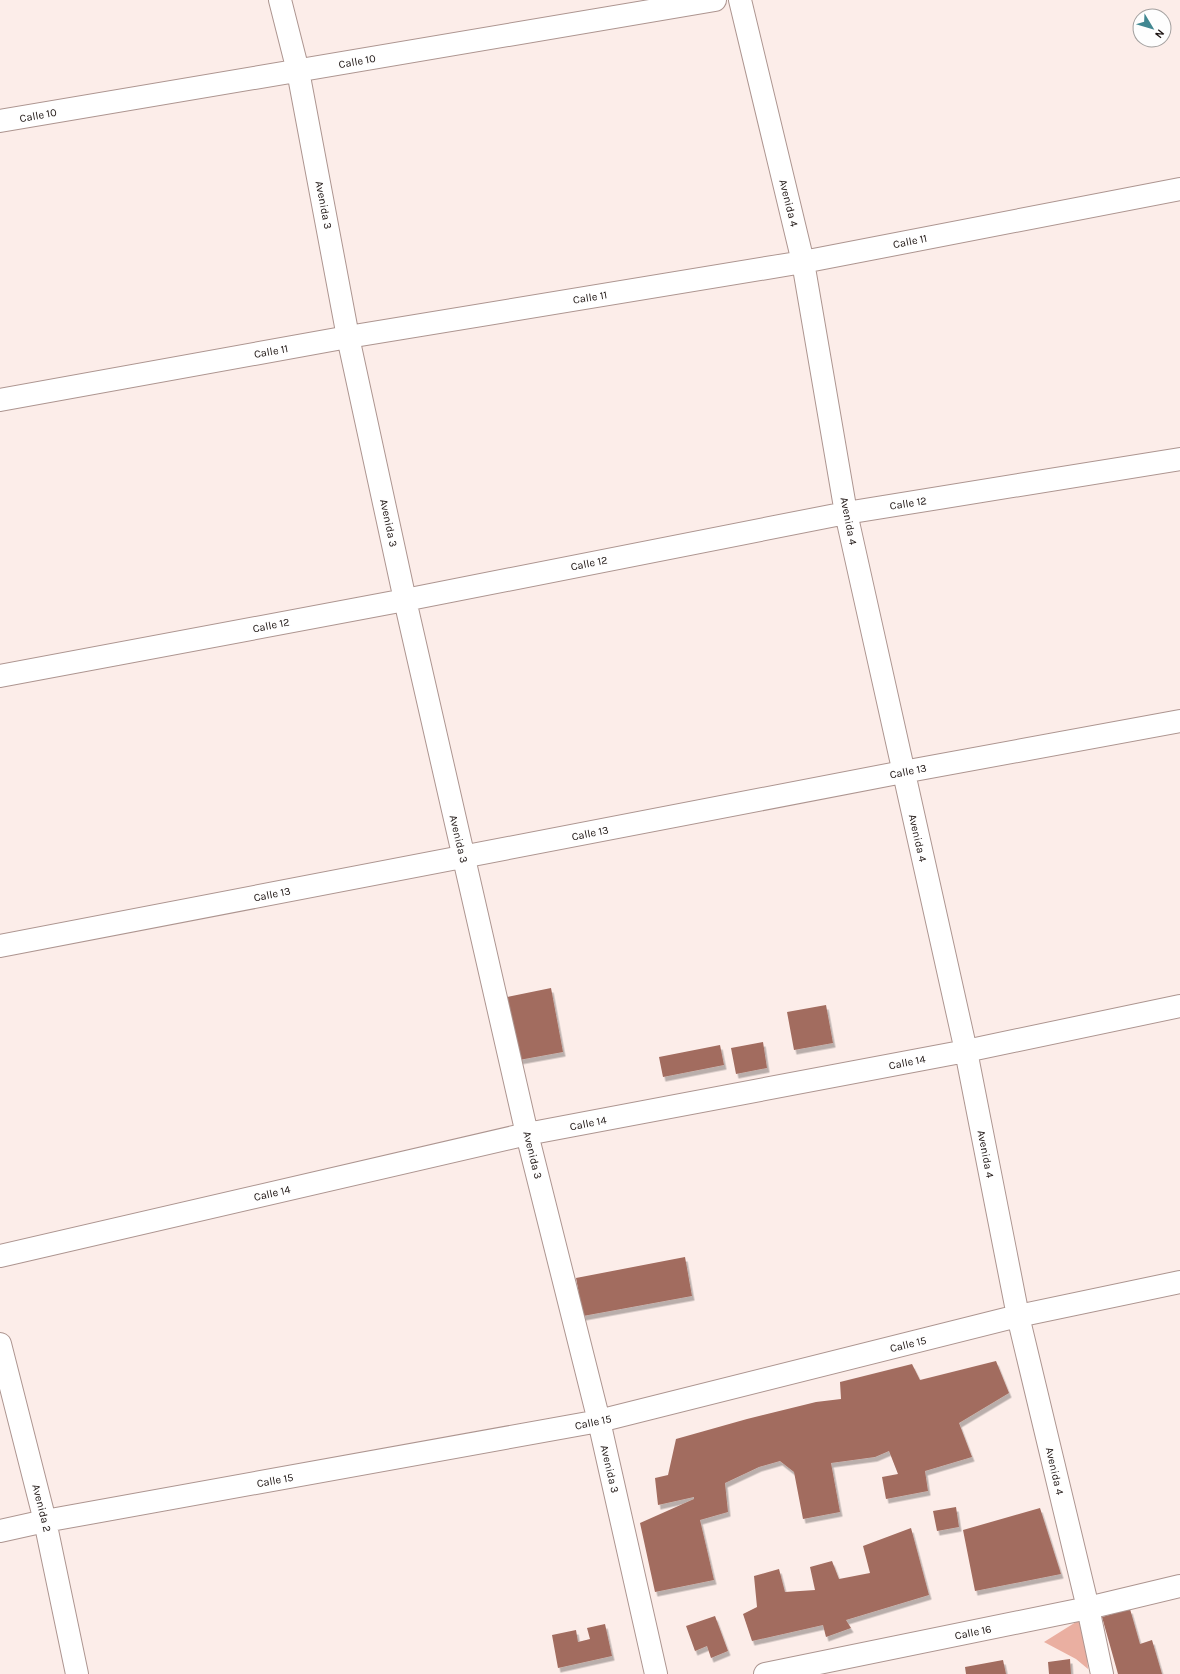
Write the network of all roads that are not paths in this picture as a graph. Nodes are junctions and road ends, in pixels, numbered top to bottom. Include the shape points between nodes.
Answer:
1 (280, 0) edge
2 (715, 0) edge
3 (740, 0) edge
4 (298, 71) junction
5 (0, 121) edge
6 (1180, 189) edge
7 (803, 262) junction
8 (348, 337) junction
9 (0, 400) edge
10 (1180, 459) edge
11 (846, 513) junction
12 (405, 600) junction
13 (0, 676) edge
14 (1180, 721) edge
15 (903, 772) junction
16 (464, 857) junction
17 (0, 946) edge
18 (1180, 1006) edge
19 (966, 1051) junction
20 (528, 1134) junction
21 (0, 1256) edge
22 (1180, 1282) edge
23 (1018, 1316) junction
24 (0, 1344) edge
25 (599, 1421) junction
26 (45, 1521) junction
27 (0, 1531) edge
28 (1180, 1586) edge
29 (1088, 1608) junction
30 (77, 1674) edge
31 (656, 1674) edge
32 (765, 1674) edge
33 (1102, 1674) edge

1 - 4 street, Avenida 3
2 - 4 street, Calle 10
3 - 7 street, Avenida 4
4 - 5 street, Calle 10
4 - 8 street, Avenida 3
6 - 7 street, Calle 11
7 - 8 street, Calle 11
7 - 11 street, Avenida 4
8 - 9 street, Calle 11
8 - 12 street, Avenida 3
10 - 11 street, Calle 12
11 - 12 street, Calle 12
11 - 15 street, Avenida 4
12 - 13 street, Calle 12
12 - 16 street, Avenida 3
14 - 15 street, Calle 13
15 - 16 street, Calle 13
15 - 19 street, Avenida 4
16 - 17 street, Calle 13
16 - 20 street, Avenida 3
18 - 19 street, Calle 14
19 - 20 street, Calle 14
19 - 23 street, Avenida 4
20 - 21 street, Calle 14
20 - 25 street, Avenida 3
22 - 23 street, Calle 15
23 - 25 street, Calle 15
23 - 29 street, Avenida 4
24 - 26 street, Avenida 2
25 - 26 street, Calle 15
25 - 31 street, Avenida 3
26 - 27 street, Calle 15
26 - 30 street, Avenida 2
28 - 29 street, Calle 16
29 - 32 street, Calle 16
29 - 33 street, Avenida 4

